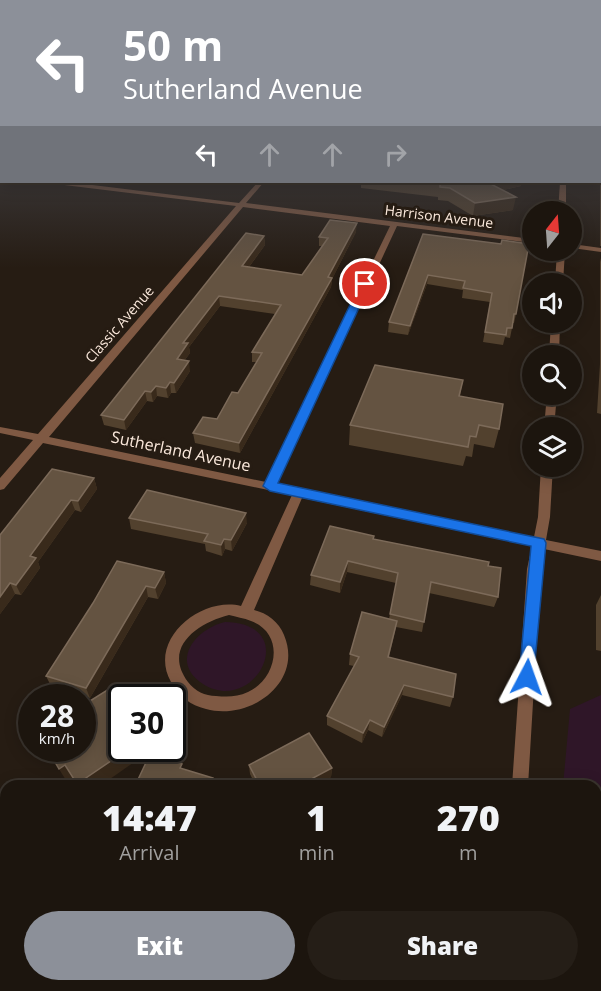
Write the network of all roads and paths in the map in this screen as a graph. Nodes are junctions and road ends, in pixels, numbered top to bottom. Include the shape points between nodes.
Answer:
1 (65, 183) edge
2 (107, 183) edge
3 (260, 183) edge
4 (563, 183) edge
5 (102, 187) junction
6 (562, 201) edge
7 (241, 205) junction
8 (393, 224) junction
9 (522, 240) edge
10 (582, 247) edge
11 (601, 250) edge
12 (0, 430) edge
13 (40, 439) junction
14 (546, 477) edge
15 (0, 486) edge
16 (270, 486) junction
17 (299, 492) junction
18 (539, 543) junction
19 (601, 556) edge
20 (246, 611) junction
21 (520, 780) edge

1 - 5 street, Harrison Avenue
2 - 5 street
3 - 7 street, Classic Avenue
4 - 6 street
5 - 7 street, Harrison Avenue
7 - 8 street, Harrison Avenue
7 - 13 street, Classic Avenue
8 - 9 street, Harrison Avenue
8 - 16 street
10 - 11 street
12 - 13 street, Sutherland Avenue
13 - 15 street, Classic Avenue
13 - 16 street, Sutherland Avenue
14 - 18 street
16 - 17 street, Sutherland Avenue
17 - 18 street, Sutherland Avenue
17 - 20 street
18 - 19 street, Sutherland Avenue
18 - 21 street
20 - 20 street via 211,612 182,632 174,646 172,662 176,678 186,692 219,705 256,696 270,685 283,655 281,640 261,617

